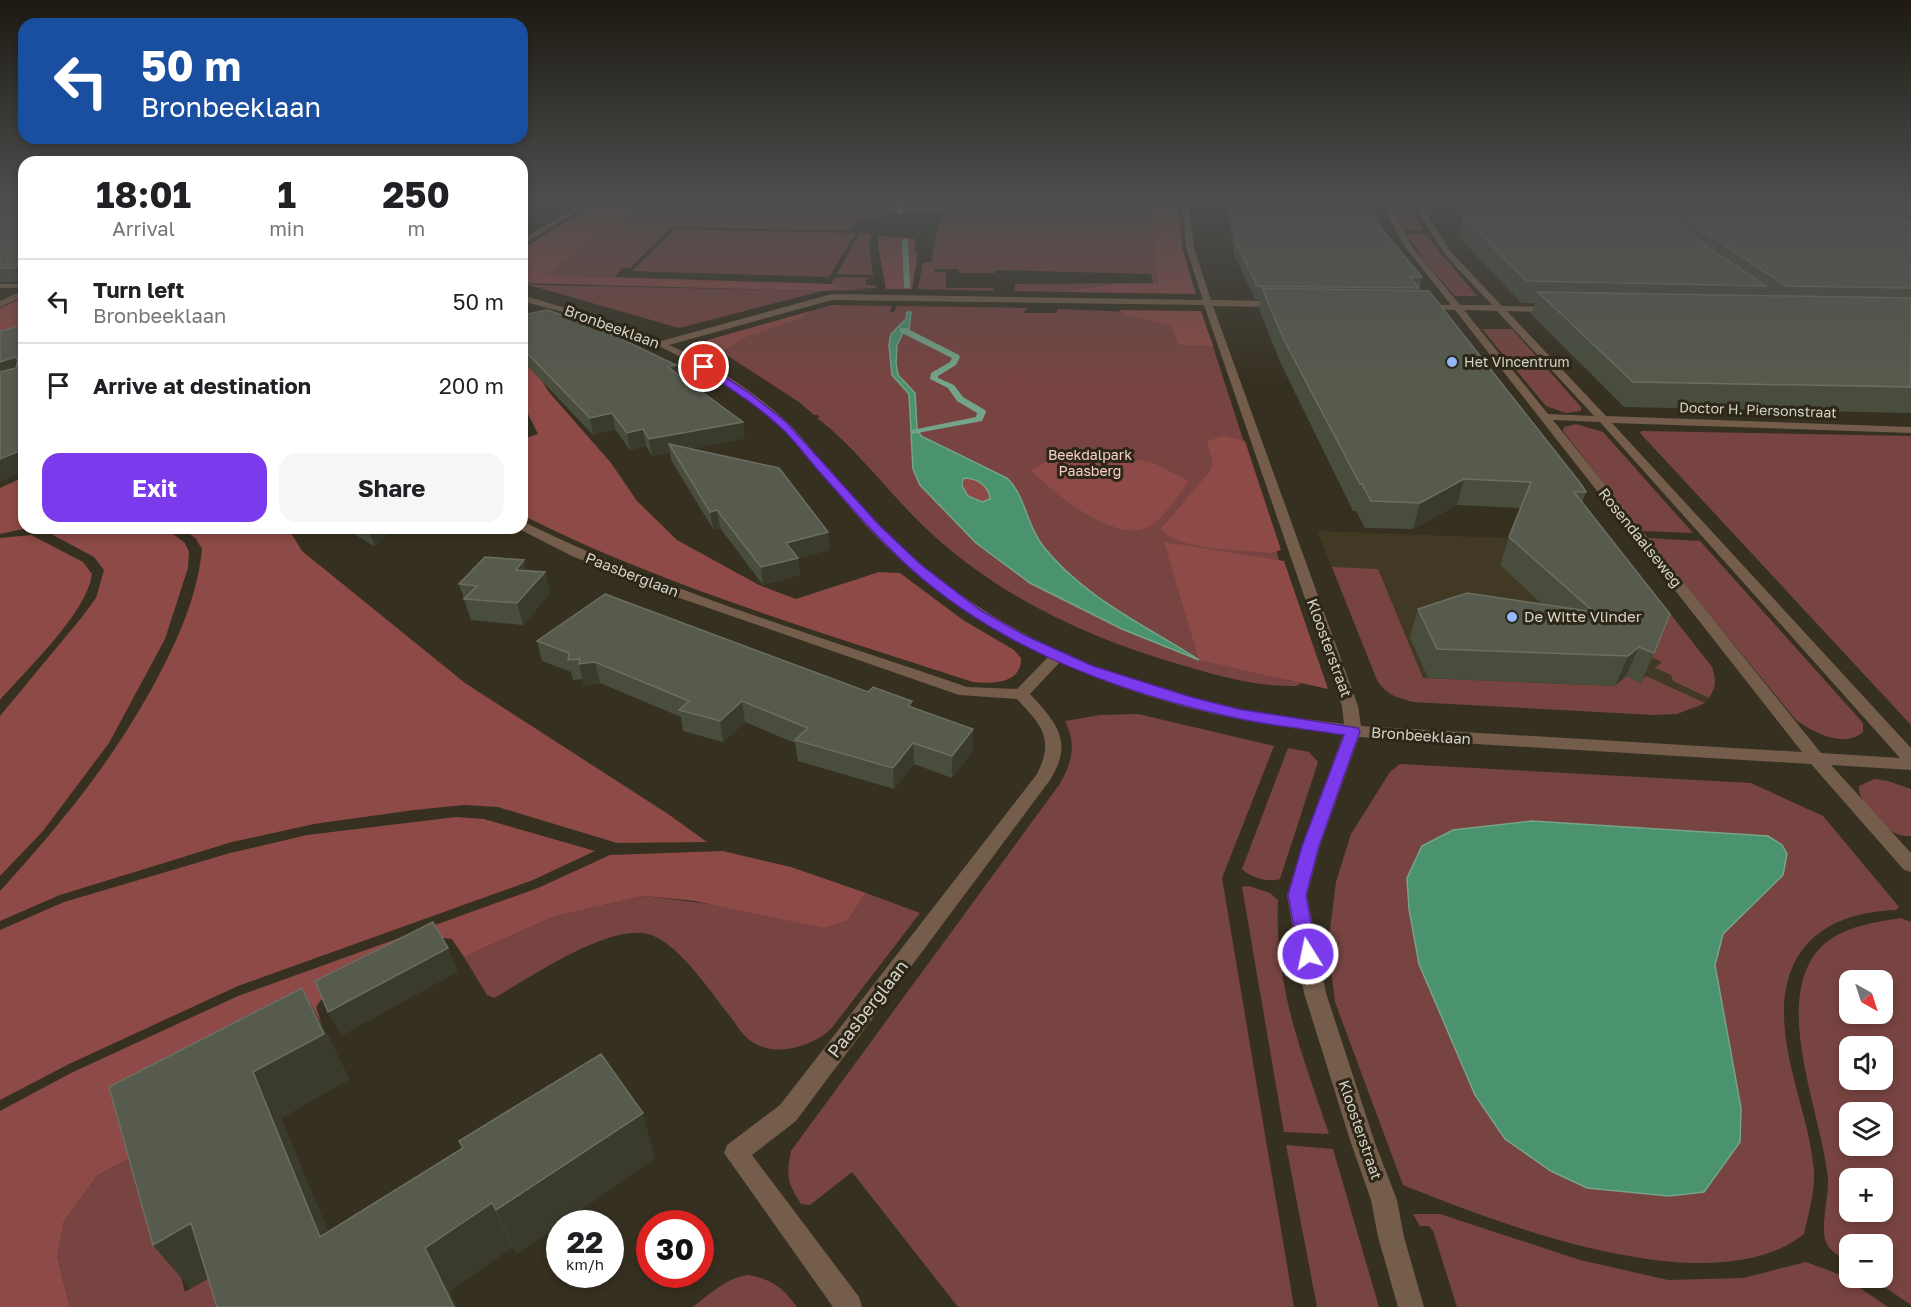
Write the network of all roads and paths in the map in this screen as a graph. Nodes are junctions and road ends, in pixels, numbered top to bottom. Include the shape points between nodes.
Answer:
1 (1194, 261) edge
2 (1418, 261) edge
3 (1455, 261) edge
4 (0, 286) edge
5 (18, 286) edge
6 (18, 296) edge
7 (528, 300) edge
8 (1207, 302) junction
9 (0, 304) edge
10 (1290, 304) edge
11 (1410, 307) edge
12 (1458, 308) junction
13 (1497, 308) junction
14 (1568, 309) edge
15 (661, 344) junction
16 (1545, 417) junction
17 (1603, 420) junction
18 (1911, 430) edge
19 (528, 529) edge
20 (1057, 656) junction
21 (1021, 693) junction
22 (1353, 731) junction
23 (1911, 759) edge
24 (1817, 760) junction
25 (1911, 764) edge
26 (1911, 866) edge
27 (849, 1307) edge
28 (1411, 1307) edge

1 - 8 street, Kloosterstraat
2 - 12 street, Rosendaalseweg
3 - 13 street
4 - 5 street
6 - 9 street
7 - 15 street, Bronbeeklaan via 587,316
8 - 10 street
8 - 15 street via 832,297
8 - 22 street, Kloosterstraat via 1350,706
11 - 12 street
12 - 13 street
12 - 16 street, Rosendaalseweg
13 - 14 street
13 - 17 street via 1522,330
15 - 20 street, Bronbeeklaan via 745,394 783,424 875,528 916,567 975,613
16 - 17 street, Doctor H. Piersonstraat
16 - 24 street, Rosendaalseweg
17 - 18 street, Doctor H. Piersonstraat
17 - 23 street
19 - 21 street, Paasberglaan via 650,583 965,692
20 - 21 street
20 - 22 street, Bronbeeklaan via 1175,697 1238,714
21 - 27 street, Paasberglaan via 1048,725 1056,744 1054,759 1044,776 788,1113 736,1153
22 - 24 street, Bronbeeklaan
22 - 28 street, Kloosterstraat via 1297,895 1315,993 1384,1200
24 - 25 street, Bronbeeklaan
24 - 26 street, Rosendaalseweg

